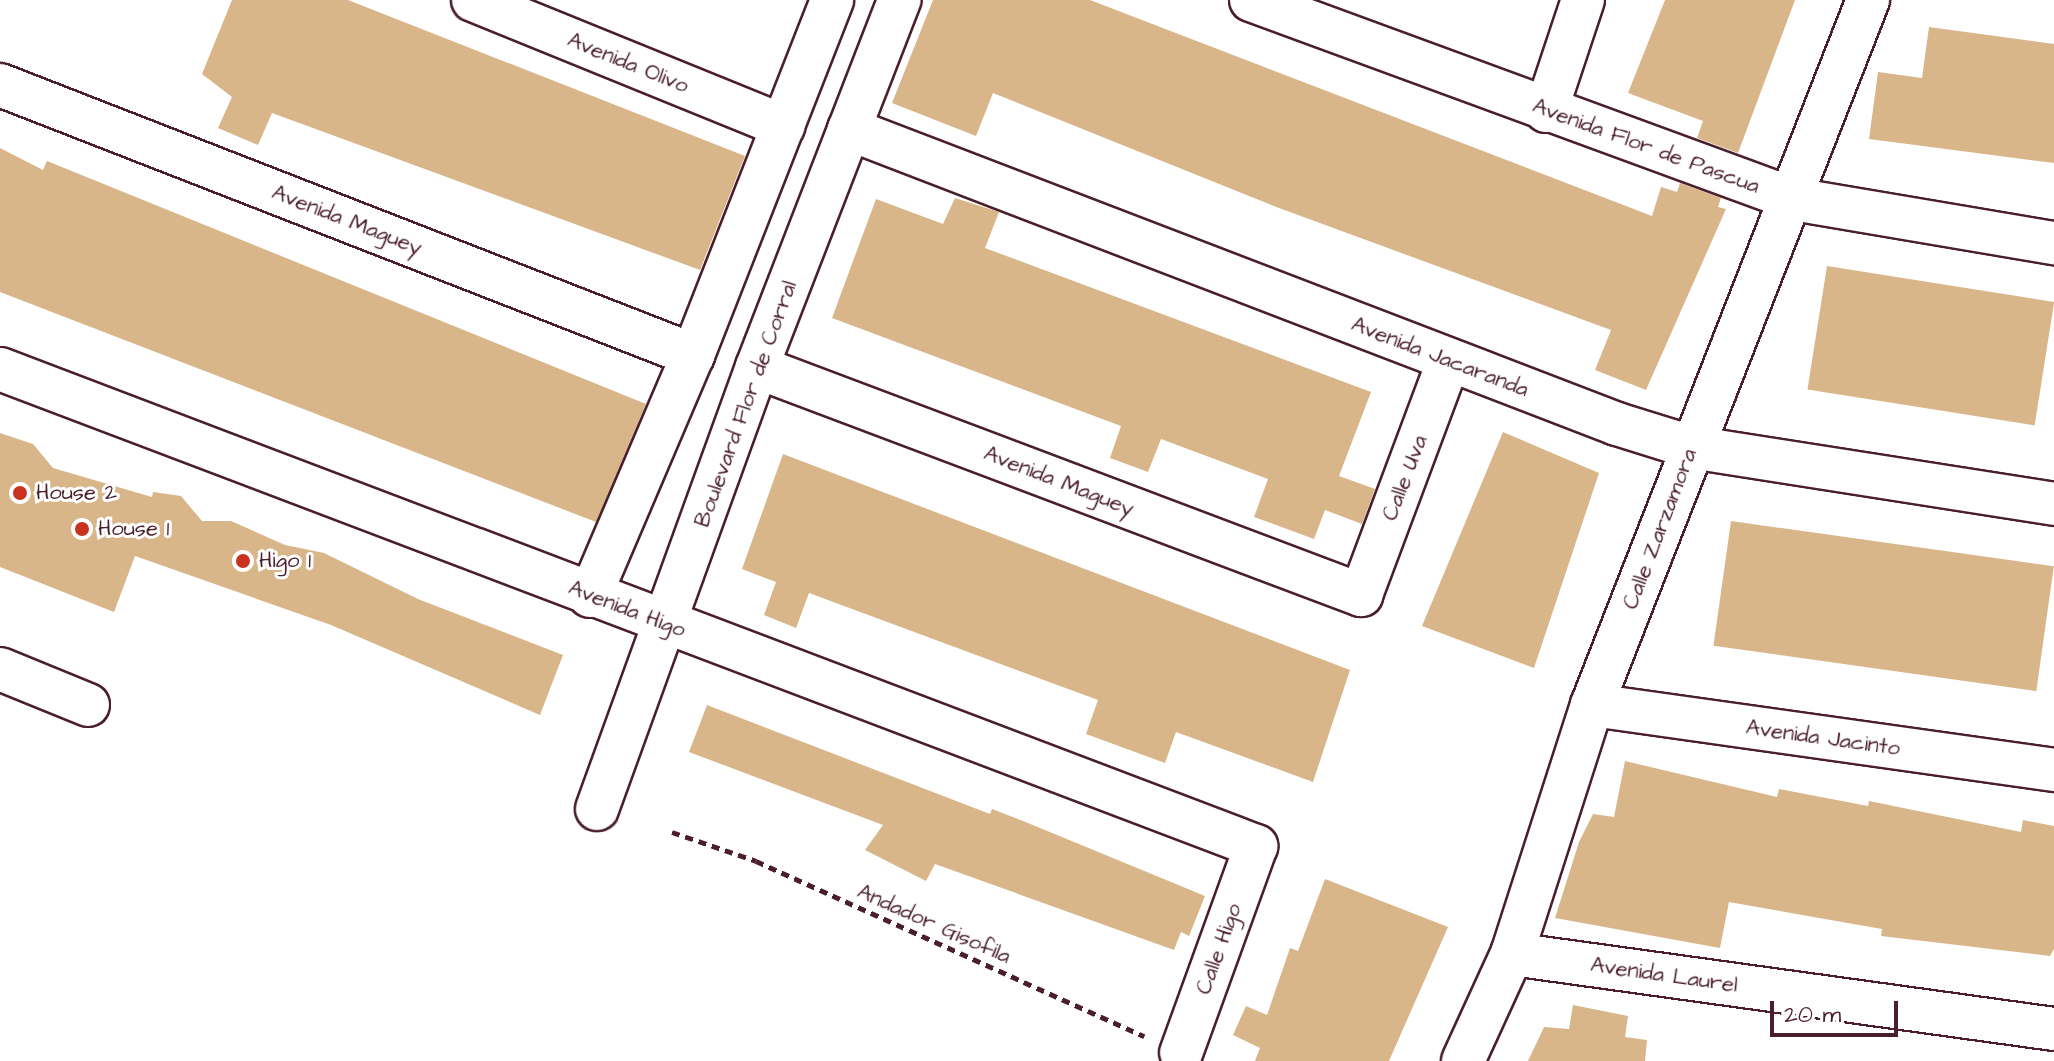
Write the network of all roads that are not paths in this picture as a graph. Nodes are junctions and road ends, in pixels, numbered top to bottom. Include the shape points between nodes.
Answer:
1 (473, 0) edge
2 (832, 0) edge
3 (899, 0) edge
4 (1251, 0) edge
5 (1583, 0) edge
6 (1868, 0) edge
7 (0, 85) edge
8 (1546, 111) junction
9 (783, 126) junction
10 (849, 129) junction
11 (1793, 199) junction
12 (2054, 243) edge
13 (693, 355) junction
14 (1449, 360) junction
15 (757, 367) junction
16 (0, 369) edge
17 (1691, 447) junction
18 (2054, 504) edge
19 (1361, 595) joint
20 (590, 596) junction
21 (666, 624) junction
22 (0, 669) edge
23 (88, 705) dead end
24 (1592, 705) junction
25 (2054, 770) edge
26 (597, 809) dead end
27 (1256, 846) joint
28 (1512, 954) junction
29 (2054, 1029) edge
30 (1181, 1053) road end
31 (1463, 1061) edge

1 - 9 street, Avenida Olivo
2 - 9 street
3 - 10 street, Boulevard Flor de Corral
4 - 8 street, Avenida Flor de Pascua
5 - 8 street
6 - 11 street, Calle Zarzamora
7 - 13 street, Avenida Maguey
8 - 11 street, Avenida Flor de Pascua
9 - 13 street
10 - 14 street, Avenida Jacaranda
10 - 15 street, Boulevard Flor de Corral
11 - 12 street, Avenida Flor de Pascua
11 - 17 street, Calle Zarzamora
13 - 20 street
14 - 17 street, Avenida Jacaranda
14 - 19 street, Calle Uva
15 - 19 street, Avenida Maguey
15 - 21 street, Boulevard Flor de Corral
16 - 20 street, Avenida Higo
17 - 18 street, Avenida Jacaranda
17 - 24 street, Calle Zarzamora
20 - 21 street, Avenida Higo
21 - 26 street, Boulevard Flor de Corral
21 - 27 street, Avenida Higo
22 - 23 street
24 - 25 street, Avenida Jacinto
24 - 28 street, Calle Zarzamora
27 - 30 street, Calle Higo
28 - 29 street, Avenida Laurel
28 - 31 street, Calle Zarzamora

